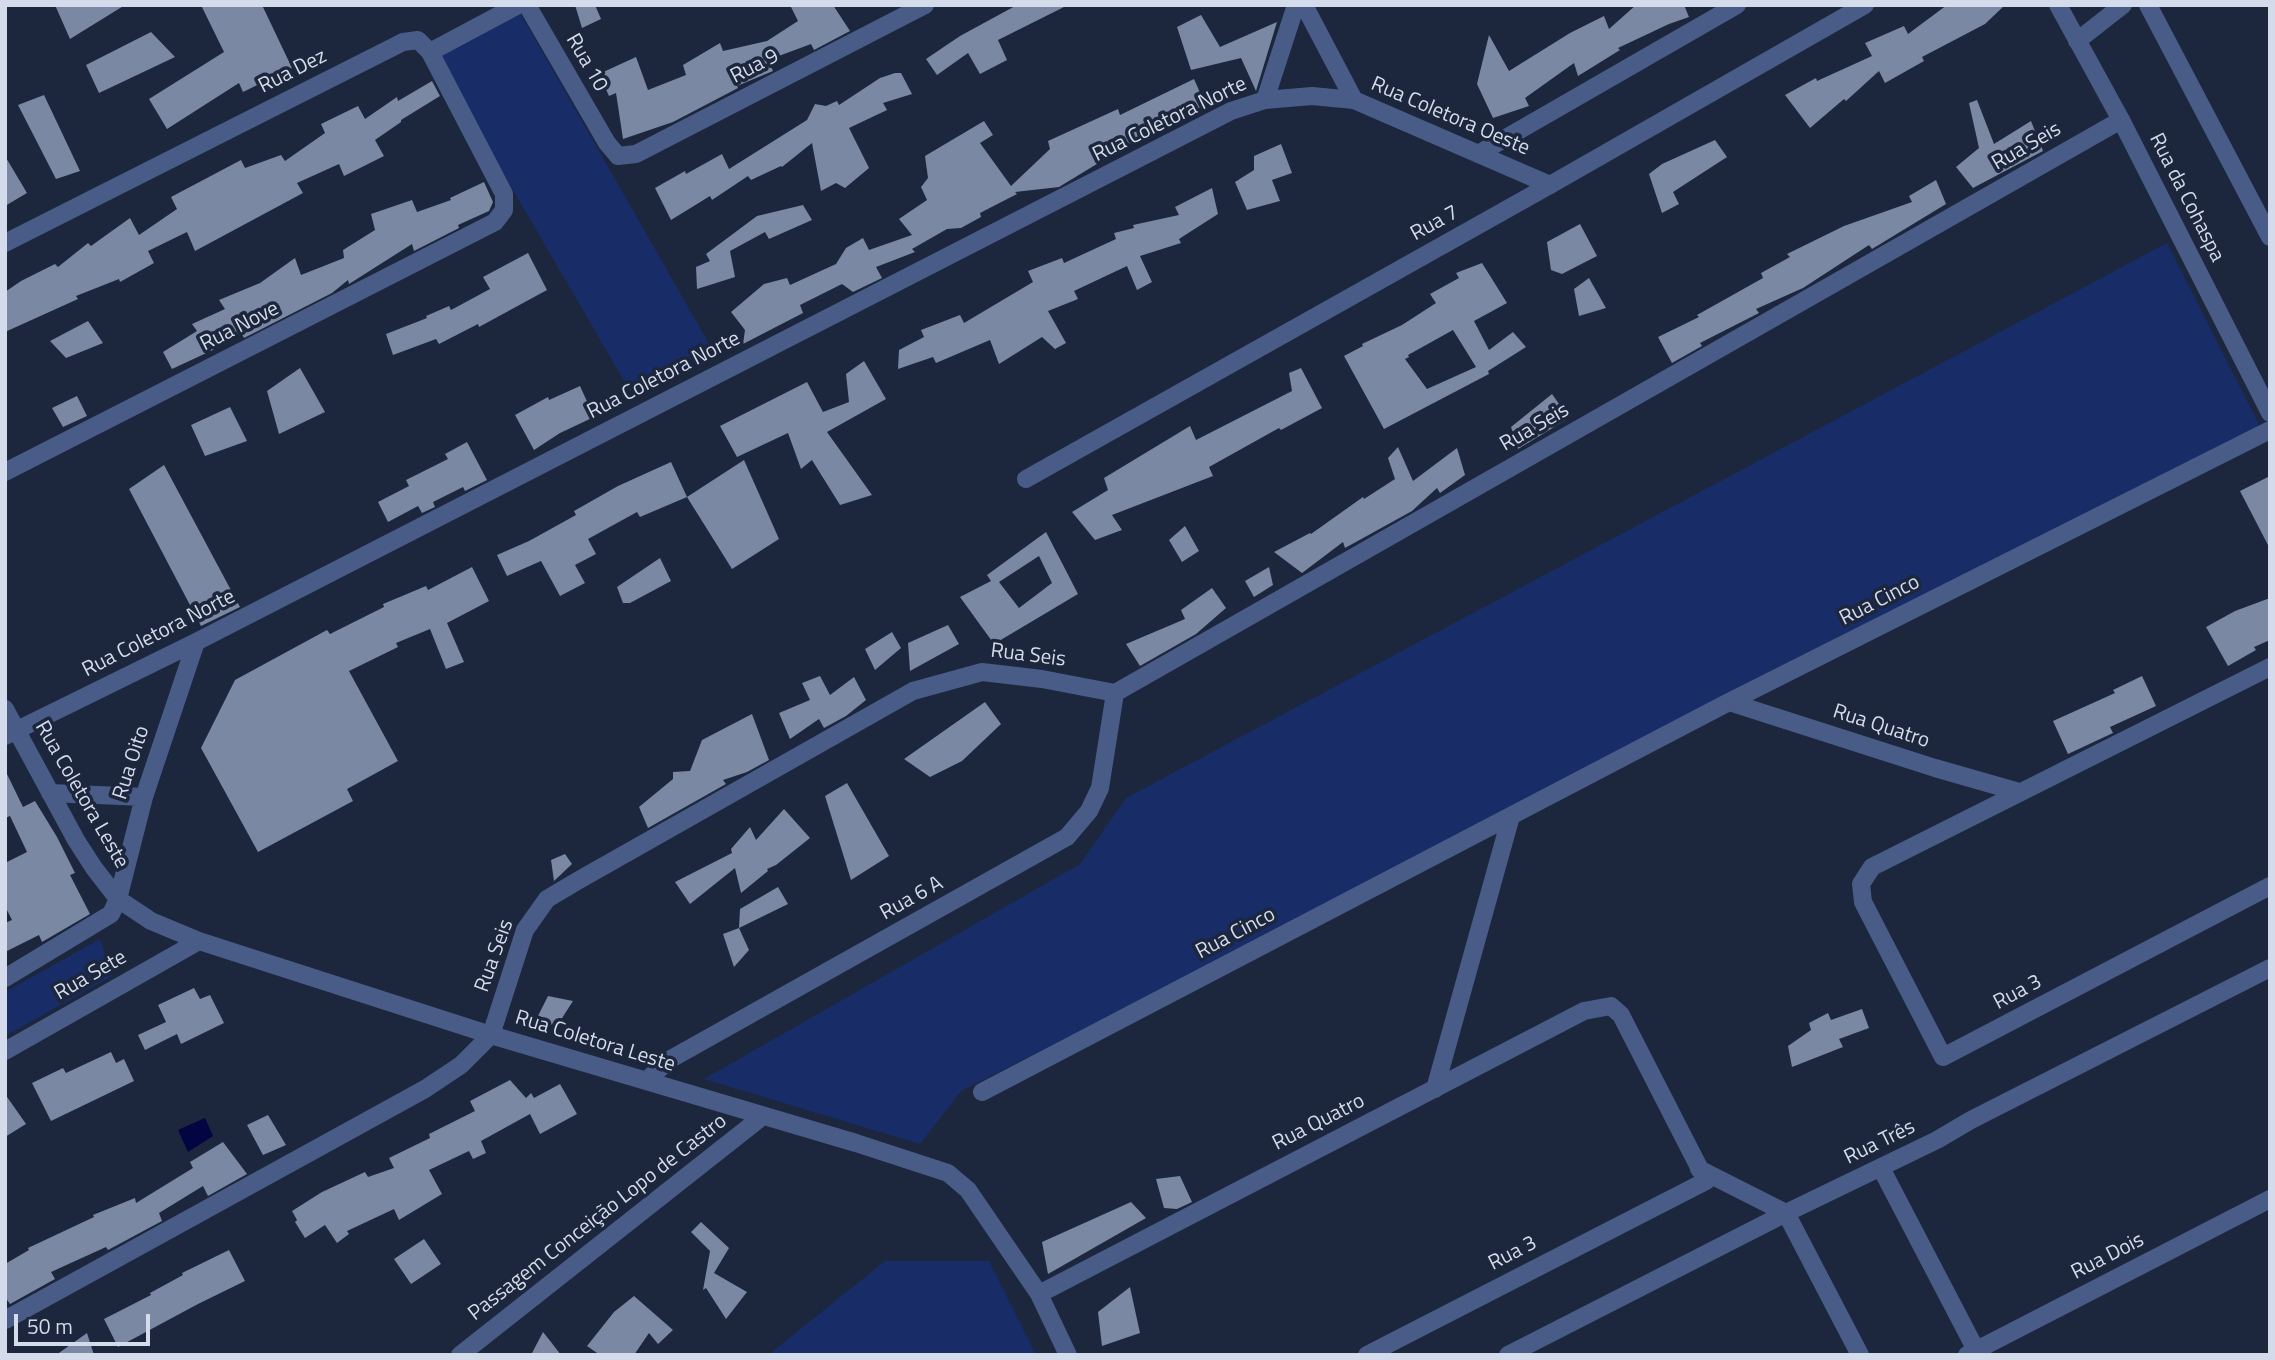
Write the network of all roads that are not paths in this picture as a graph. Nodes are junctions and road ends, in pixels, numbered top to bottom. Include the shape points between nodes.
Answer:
1 (518, 5) edge
2 (527, 5) edge
3 (925, 5) edge
4 (1296, 5) edge
5 (1304, 5) edge
6 (1737, 5) edge
7 (1864, 5) edge
8 (2058, 5) edge
9 (2123, 5) edge
10 (2148, 5) edge
11 (2077, 41) junction
12 (430, 52) junction
13 (1265, 100) junction
14 (1354, 100) junction
15 (2121, 120) junction
16 (607, 144) joint
17 (1478, 154) junction
18 (1550, 185) junction
19 (2270, 237) edge
20 (5, 243) edge
21 (2270, 414) edge
22 (2270, 429) edge
23 (5, 472) edge
24 (1026, 479) dead end
25 (196, 642) junction
26 (2270, 667) edge
27 (1115, 693) junction
28 (1729, 702) junction
29 (5, 709) edge
30 (11, 733) edge
31 (2019, 792) junction
32 (50, 793) junction
33 (144, 796) junction
34 (1511, 816) junction
35 (2270, 886) edge
36 (118, 899) junction
37 (199, 941) junction
38 (2270, 968) edge
39 (5, 978) edge
40 (491, 1035) junction
41 (5, 1051) edge
42 (646, 1082) junction
43 (1435, 1089) junction
44 (982, 1092) dead end
45 (763, 1116) junction
46 (1881, 1168) junction
47 (1699, 1169) junction
48 (2270, 1199) edge
49 (1786, 1213) junction
50 (1039, 1294) junction
51 (5, 1320) edge
52 (1971, 1352) edge
53 (460, 1355) edge
54 (1068, 1355) edge
55 (1367, 1355) edge
56 (1508, 1355) edge
57 (1860, 1355) edge

1 - 12 street
2 - 16 street, Rua 10
3 - 16 street, Rua 9 via 636,154 618,156
4 - 13 street
5 - 14 street, Rua Coletora Oeste
6 - 17 street
7 - 18 street, Rua 7
8 - 11 street, Rua da Cohaspa
9 - 11 street
10 - 19 street
11 - 15 street, Rua da Cohaspa
12 - 20 street, Rua Dez via 418,40 403,42
12 - 23 street, Rua Nove via 504,194 504,209 495,222
13 - 14 street, Rua Coletora Norte via 1312,96
13 - 25 street, Rua Coletora Norte via 1231,111
14 - 17 street, Rua Coletora Oeste
15 - 21 street, Rua da Cohaspa
15 - 27 street, Rua Seis
17 - 18 street, Rua Coletora Oeste
18 - 24 street, Rua 7
22 - 28 street, Rua Cinco
25 - 30 street, Rua Coletora Norte
25 - 33 street, Rua Oito
26 - 31 street
27 - 40 street, Rua Seis via 982,672 912,691 547,898 525,930
27 - 42 street, Rua 6 A via 1100,788 1089,811 1067,837 669,1060
28 - 31 street, Rua Quatro
28 - 34 street, Rua Cinco
29 - 30 street, Rua Coletora Leste
30 - 32 street, Rua Coletora Leste
31 - 35 street, Rua 3 via 1872,867 1861,884 1863,902 1944,1058
32 - 33 street
32 - 36 street, Rua Coletora Leste
33 - 36 street, Rua Oito
34 - 43 street
34 - 44 street, Rua Cinco
36 - 37 street, Rua Coletora Leste via 151,921
36 - 39 street via 111,914 99,923
37 - 40 street, Rua Coletora Leste
37 - 41 street, Rua Sete
38 - 46 street, Rua Três
40 - 42 street, Rua Coletora Leste
40 - 51 street, Rua Seis via 461,1065 425,1089
42 - 45 street, Rua Coletora Leste
43 - 47 street, Rua Quatro via 1584,1011 1611,1006 1621,1015
43 - 50 street, Rua Quatro
45 - 50 street, Rua Coletora Leste via 948,1173 968,1190
45 - 53 street, Passagem Conceição Lopo de Castro
46 - 49 street, Rua Três
46 - 52 street
47 - 49 street
47 - 55 street, Rua 3 via 1706,1181
48 - 52 street, Rua Dois
49 - 56 street, Rua Três
49 - 57 street
50 - 54 street, Rua Coletora Leste

